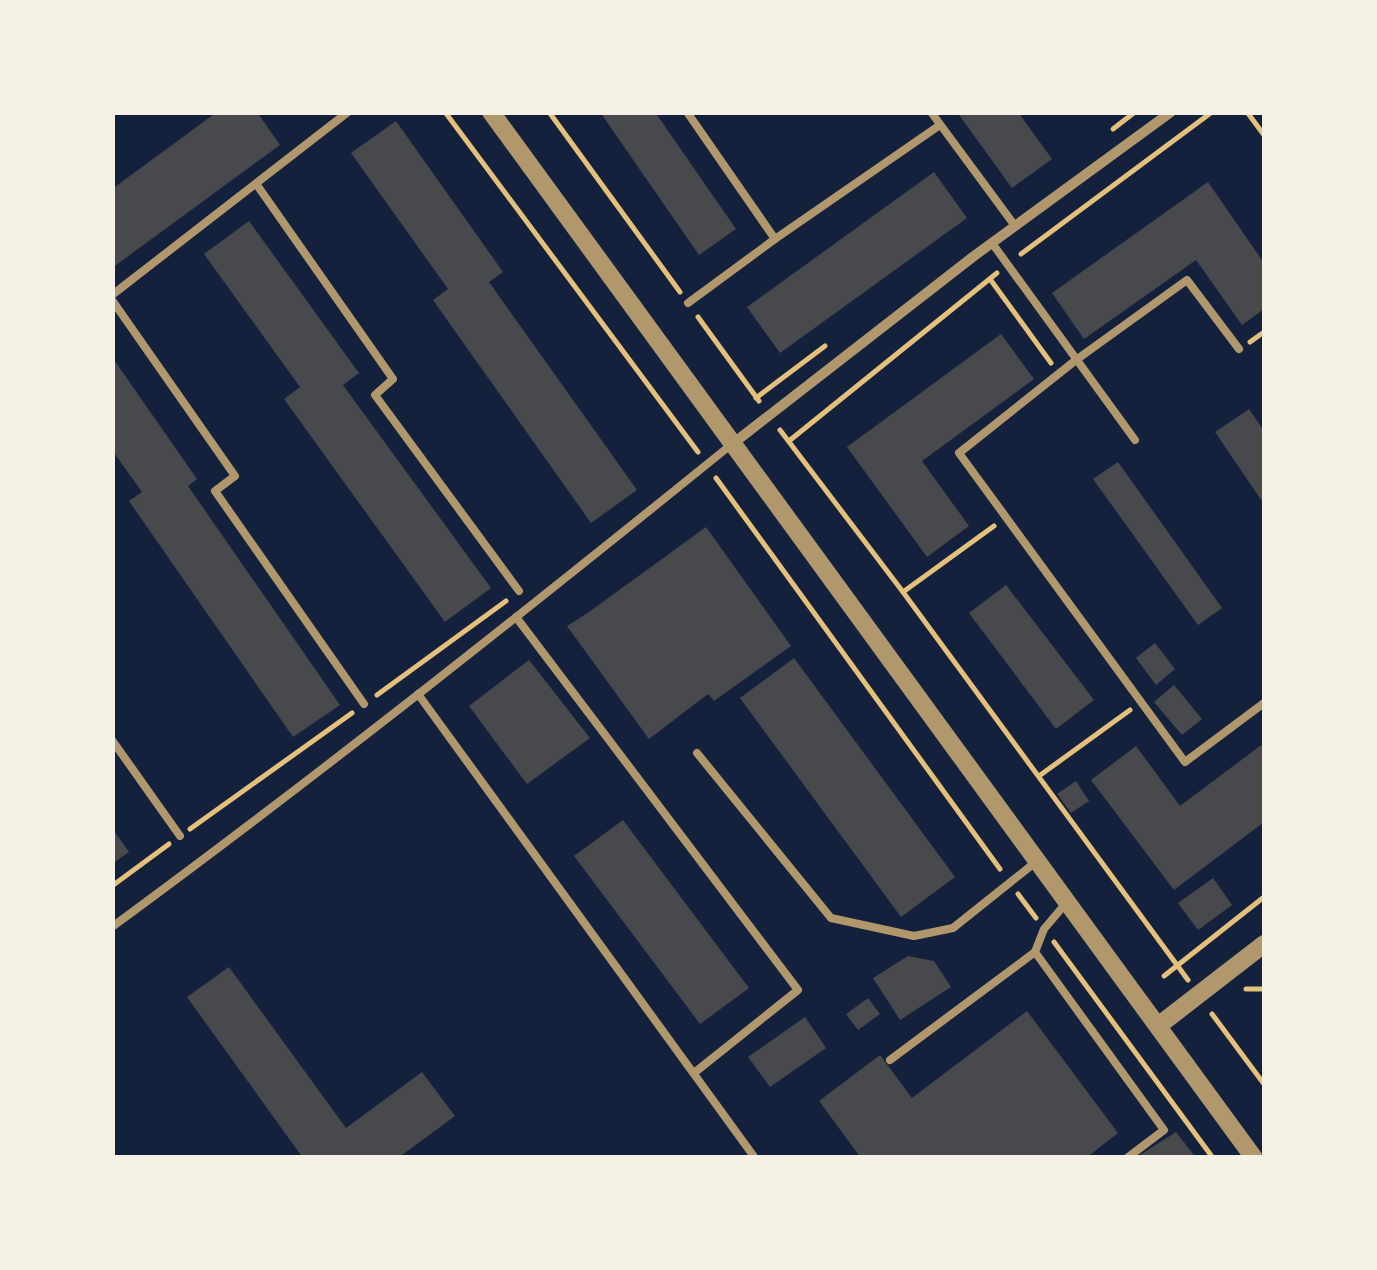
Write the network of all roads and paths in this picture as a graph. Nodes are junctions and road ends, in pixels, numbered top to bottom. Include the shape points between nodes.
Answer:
1 (348, 112) edge
2 (445, 112) edge
3 (492, 112) edge
4 (549, 112) edge
5 (688, 112) edge
6 (931, 112) edge
7 (1170, 112) edge
8 (1247, 112) edge
9 (940, 125) junction
10 (1264, 135) edge
11 (257, 185) junction
12 (1015, 226) junction
13 (775, 239) junction
14 (992, 242) junction
15 (974, 256) junction
16 (112, 298) edge
17 (688, 303) junction
18 (1240, 349) dead end
19 (1076, 360) junction
20 (1059, 373) junction
21 (768, 414) junction
22 (1135, 440) dead end
23 (734, 442) junction
24 (707, 465) junction
25 (1006, 518) junction
26 (518, 592) joint
27 (903, 592) junction
28 (516, 617) junction
29 (418, 694) junction
30 (1141, 702) junction
31 (1264, 703) edge
32 (364, 704) junction
33 (112, 740) edge
34 (697, 754) dead end
35 (1039, 776) junction
36 (180, 836) junction
37 (1036, 861) junction
38 (1009, 881) junction
39 (112, 886) edge
40 (1264, 897) edge
41 (1067, 902) junction
42 (112, 927) edge
43 (1044, 930) junction
44 (1264, 944) edge
45 (1034, 952) junction
46 (1178, 966) junction
47 (1164, 976) dead end
48 (1188, 980) dead end
49 (1264, 988) edge
50 (1246, 989) dead end
51 (1120, 1008) dead end
52 (1110, 1016) junction
53 (1215, 1017) dead end
54 (1158, 1026) junction
55 (890, 1060) dead end
56 (694, 1072) junction
57 (1166, 1072) dead end
58 (1157, 1080) junction
59 (1264, 1084) edge
60 (755, 1158) edge
61 (1127, 1158) edge
62 (1212, 1158) edge
63 (1254, 1158) edge

1 - 11 lane
2 - 24 path
3 - 23 street
4 - 17 path
5 - 13 lane
6 - 9 lane
7 - 12 street
8 - 10 path
9 - 12 lane
9 - 13 lane
11 - 16 lane
11 - 26 lane via 393,379 375,395
12 - 14 street
13 - 17 lane
14 - 15 street
14 - 19 lane
15 - 20 path
15 - 21 street
16 - 32 lane via 235,476 215,491
17 - 21 path
18 - 19 lane via 1187,280
19 - 20 lane
19 - 22 lane
20 - 25 lane via 959,454
21 - 23 street
21 - 27 path
23 - 24 lane
23 - 37 street
24 - 28 lane
24 - 38 path
25 - 27 path
25 - 30 lane
26 - 32 path
27 - 35 path
28 - 29 lane
28 - 56 lane via 798,990
29 - 42 lane
29 - 56 lane
30 - 31 lane via 1184,762
30 - 35 path
32 - 36 path
33 - 36 lane
34 - 38 lane via 830,918 914,936 953,928
35 - 46 path
36 - 39 path
37 - 38 lane
37 - 41 street
38 - 43 path
40 - 46 path
41 - 43 lane
41 - 54 street
43 - 45 lane
43 - 52 path
44 - 54 street
45 - 55 lane
45 - 61 lane via 1164,1130
46 - 47 path
46 - 48 path
49 - 50 path
51 - 52 path
52 - 58 path
53 - 59 path
54 - 63 street
56 - 60 lane
57 - 58 path
58 - 62 path

